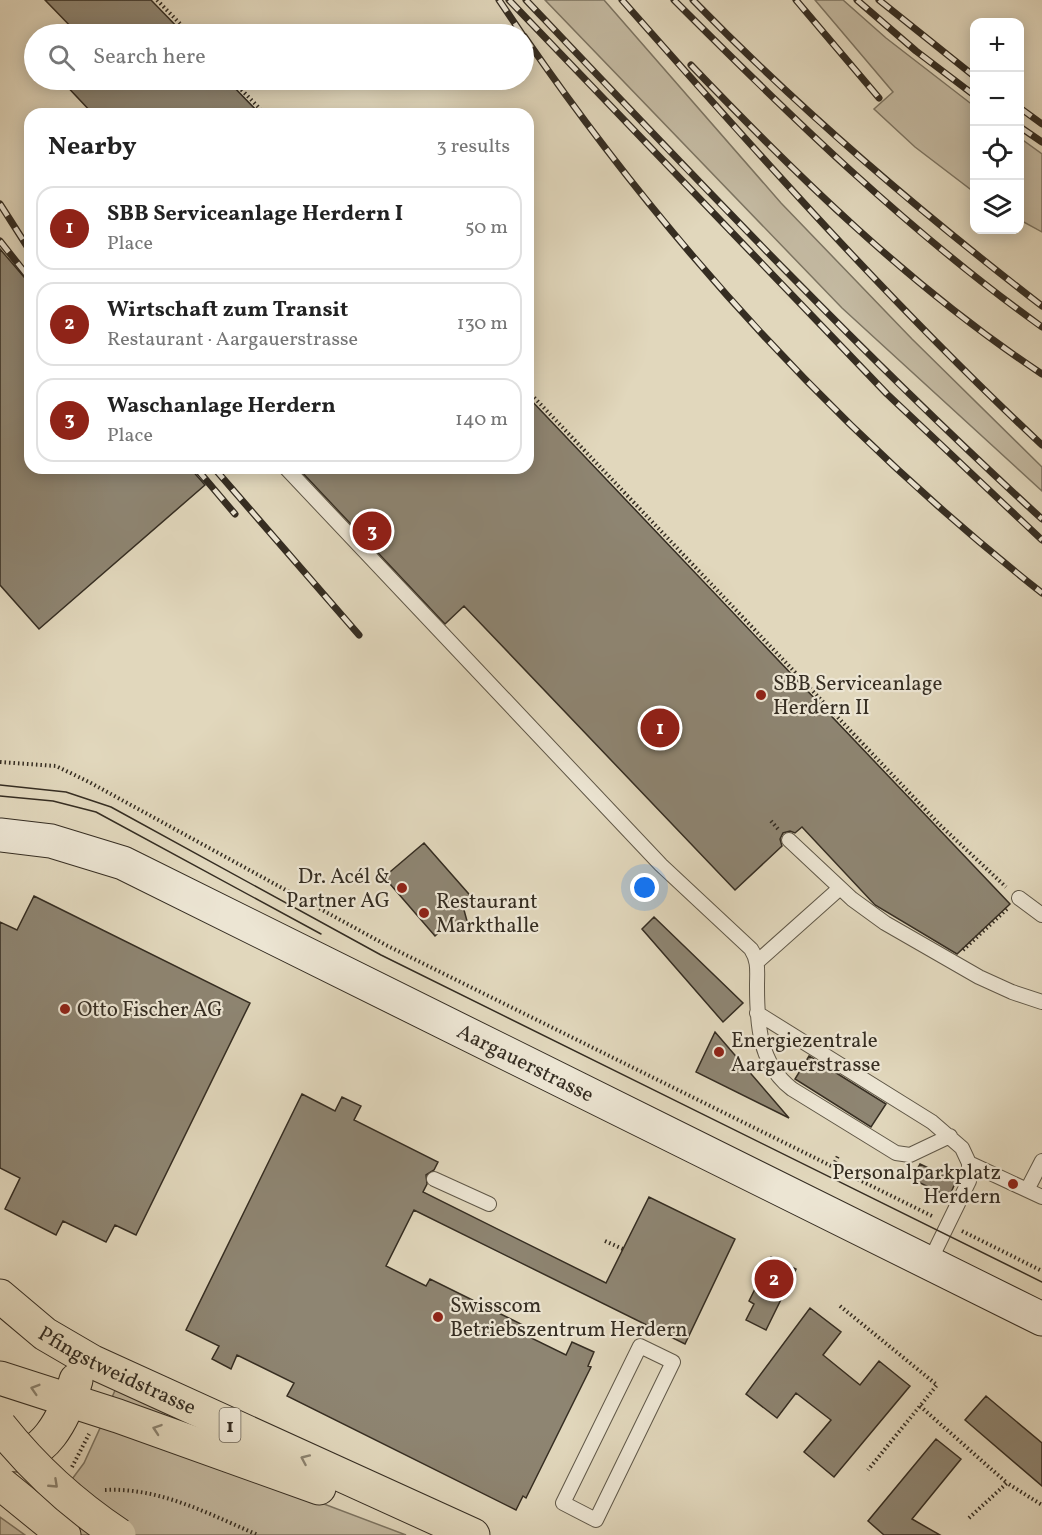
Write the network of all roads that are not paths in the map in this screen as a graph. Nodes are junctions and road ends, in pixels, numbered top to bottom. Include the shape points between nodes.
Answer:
1 (292, 474) edge
2 (0, 835) edge
3 (789, 840) dead end
4 (840, 888) junction
5 (1019, 898) road end
6 (1042, 915) edge
7 (757, 962) junction
8 (1042, 1002) edge
9 (757, 1013) junction
10 (951, 1136) junction
11 (1042, 1161) edge
12 (969, 1163) junction
13 (434, 1179) dead end
14 (1027, 1190) junction
15 (1042, 1197) edge
16 (489, 1204) dead end
17 (929, 1263) junction
18 (0, 1296) edge
19 (1042, 1319) edge
20 (73, 1351) junction
21 (0, 1378) edge
22 (70, 1400) junction
23 (0, 1426) edge
24 (0, 1451) edge
25 (0, 1483) edge
26 (596, 1520) joint
27 (64, 1535) edge
28 (119, 1535) edge
29 (432, 1535) edge
30 (473, 1535) edge

1 - 7 lane via 661,865 747,944
2 - 17 street, Aargauerstrasse via 51,841 123,863
3 - 4 lane
4 - 7 lane
4 - 8 lane via 874,915 951,962
5 - 6 lane
7 - 9 lane
9 - 10 lane
9 - 10 lane via 767,1056 780,1079 792,1089 901,1155 910,1155
10 - 12 lane
11 - 14 lane
12 - 14 lane
12 - 17 lane via 967,1186
13 - 16 lane
14 - 15 lane
17 - 19 street, Aargauerstrasse
18 - 20 main road, Pfingstweidstrasse / 1 via 31,1324
20 - 22 main road via 77,1371
30 -> 20 main road, Pfingstweidstrasse / 1
22 -> 21 main road
22 - 24 main road via 52,1433 35,1450 19,1455
29 -> 22 main road via 268,1468
23 -> 28 main road, bridge via 58,1488
25 - 27 main road
26 - 26 lane via 674,1362 640,1346 563,1503

